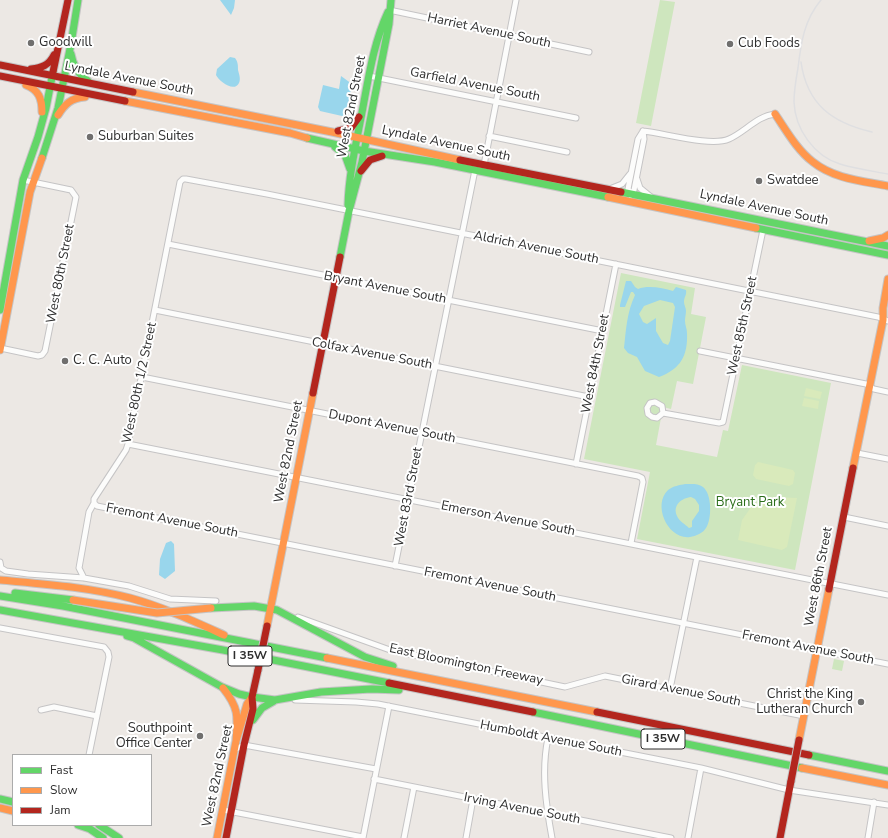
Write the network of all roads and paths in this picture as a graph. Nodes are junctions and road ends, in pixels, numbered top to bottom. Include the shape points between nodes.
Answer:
1 (68, 0) edge
2 (78, 0) edge
3 (391, 0) edge
4 (516, 0) edge
5 (389, 10) junction
6 (509, 35) junction
7 (60, 42) junction
8 (71, 44) junction
9 (589, 52) dead end
10 (0, 65) edge
11 (23, 70) junction
12 (0, 76) edge
13 (53, 76) junction
14 (369, 76) junction
15 (64, 78) junction
16 (377, 78) junction
17 (14, 79) junction
18 (92, 83) junction
19 (51, 87) junction
20 (62, 89) junction
21 (92, 95) junction
22 (496, 102) junction
23 (363, 108) junction
24 (775, 114) joint
25 (576, 118) dead end
26 (42, 122) junction
27 (54, 122) junction
28 (643, 131) junction
29 (332, 132) junction
30 (489, 136) junction
31 (357, 138) junction
32 (366, 140) junction
33 (330, 144) junction
34 (355, 149) junction
35 (364, 151) junction
36 (567, 152) dead end
37 (385, 155) junction
38 (484, 166) junction
39 (475, 170) junction
40 (351, 171) junction
41 (631, 171) junction
42 (359, 175) junction
43 (637, 176) junction
44 (183, 179) joint
45 (23, 180) junction
46 (33, 182) junction
47 (888, 186) edge
48 (609, 189) junction
49 (630, 197) junction
50 (654, 198) junction
51 (348, 211) junction
52 (763, 230) junction
53 (462, 234) junction
54 (888, 235) edge
55 (864, 241) junction
56 (168, 244) junction
57 (888, 246) edge
58 (888, 255) edge
59 (616, 264) junction
60 (336, 278) junction
61 (888, 279) edge
62 (750, 291) junction
63 (449, 300) junction
64 (0, 310) edge
65 (155, 310) junction
66 (888, 311) edge
67 (886, 321) edge
68 (603, 331) junction
69 (322, 344) junction
70 (0, 349) edge
71 (700, 351) dead end
72 (736, 358) junction
73 (435, 367) junction
74 (142, 377) junction
75 (870, 386) junction
76 (888, 392) edge
77 (589, 397) junction
78 (309, 410) junction
79 (663, 413) dead end
80 (422, 433) junction
81 (128, 444) junction
82 (856, 453) junction
83 (888, 459) edge
84 (576, 464) junction
85 (296, 477) junction
86 (409, 500) junction
87 (94, 503) junction
88 (844, 517) junction
89 (888, 526) edge
90 (631, 543) junction
91 (283, 544) junction
92 (697, 557) junction
93 (0, 562) edge
94 (396, 566) junction
95 (84, 578) junction
96 (0, 580) edge
97 (830, 583) junction
98 (0, 591) edge
99 (888, 595) edge
100 (0, 596) edge
101 (216, 601) dead end
102 (271, 608) junction
103 (0, 610) edge
104 (284, 612) junction
105 (62, 620) junction
106 (684, 623) junction
107 (0, 628) edge
108 (240, 642) junction
109 (817, 650) junction
110 (888, 664) edge
111 (418, 676) junction
112 (605, 676) joint
113 (222, 687) junction
114 (670, 689) junction
115 (438, 693) junction
116 (252, 697) junction
117 (279, 700) junction
118 (389, 706) junction
119 (40, 710) dead end
120 (97, 716) junction
121 (804, 716) junction
122 (246, 734) junction
123 (548, 738) junction
124 (236, 741) junction
125 (244, 745) junction
126 (234, 750) junction
127 (89, 754) edge
128 (701, 768) junction
129 (376, 769) junction
130 (888, 771) edge
131 (374, 779) junction
132 (888, 785) edge
133 (414, 787) junction
134 (789, 790) junction
135 (0, 799) edge
136 (473, 799) junction
137 (12, 802) edge
138 (874, 802) junction
139 (888, 804) edge
140 (0, 808) edge
141 (223, 810) junction
142 (12, 811) edge
143 (231, 812) junction
144 (548, 814) junction
145 (80, 826) edge
146 (100, 826) edge
147 (363, 837) edge
148 (103, 838) edge
149 (118, 838) edge
150 (216, 838) edge
151 (226, 838) edge
152 (404, 838) edge
153 (466, 838) edge
154 (552, 838) edge
155 (671, 838) edge
156 (688, 838) edge
157 (780, 838) edge
158 (868, 838) edge

1 - 7 main road
2 - 8 main road
3 - 5 main road, West 82nd Street
4 - 6 street
5 - 6 street, Harriet Avenue South
5 - 14 main road, West 82nd Street via 382,24
5 - 16 main road, West 82nd Street
6 - 9 street, Harriet Avenue South
6 - 22 street
7 - 11 main road via 51,62 43,67
7 - 13 main road
8 - 15 main road
8 - 18 main road via 74,68
10 - 11 main road, Lyndale Avenue South
11 - 13 main road, Lyndale Avenue South
12 - 17 main road, Lyndale Avenue South
13 - 15 main road, Lyndale Avenue South
13 - 19 main road
14 - 16 street, Garfield Avenue South
14 - 23 main road, West 82nd Street
15 - 18 main road, Lyndale Avenue South
15 - 20 main road
16 - 22 street, Garfield Avenue South
16 - 32 main road, West 82nd Street
17 - 19 main road, Lyndale Avenue South
17 - 26 main road via 38,91 43,108
18 - 29 main road, Lyndale Avenue South
19 - 20 main road, Lyndale Avenue South
19 - 26 main road
20 - 21 main road, Lyndale Avenue South
20 - 27 main road
21 - 27 main road via 72,98
21 - 33 main road, Lyndale Avenue South via 290,133
22 - 25 street, Garfield Avenue South
22 - 30 street
23 - 29 main road via 354,127 347,131
23 - 31 main road, West 82nd Street
24 - 28 street via 767,114 729,139 718,142
24 - 47 main road via 804,154 823,170 846,178
26 - 45 main road
27 - 46 main road
28 - 41 street via 638,139
28 - 43 street via 644,139
29 - 31 main road, Lyndale Avenue South
30 - 36 street
30 - 38 street
31 - 32 main road, Lyndale Avenue South
31 - 34 main road, West 82nd Street
32 - 35 main road, West 82nd Street
32 - 38 main road, Lyndale Avenue South
33 - 34 main road, Lyndale Avenue South
33 - 40 main road via 343,152
34 - 35 main road, Lyndale Avenue South
34 - 40 main road, West 82nd Street
35 - 37 main road, Lyndale Avenue South
35 - 42 main road, West 82nd Street
37 - 39 main road, Lyndale Avenue South via 434,161
37 - 42 main road via 370,160
38 - 48 main road, Lyndale Avenue South
39 - 49 main road, Lyndale Avenue South
39 - 53 street, West 83rd Street
40 - 51 main road, West 82nd Street
41 - 48 street via 622,184
41 - 49 street via 628,188
42 - 51 main road, West 82nd Street
43 - 49 street
43 - 50 street via 640,188
44 - 51 street, Aldrich Avenue South
44 - 56 street, West 80th 1/2 Street via 180,182
45 - 46 street
45 - 64 main road
46 - 70 main road
46 - 70 street, West 80th Street via 71,190 76,197 75,203 45,350 38,356
48 - 49 main road, Lyndale Avenue South
49 - 50 main road, Lyndale Avenue South
49 - 52 main road, Lyndale Avenue South
50 - 55 main road, Lyndale Avenue South
51 - 53 street, Aldrich Avenue South
51 - 60 main road, West 82nd Street
52 - 58 main road, Lyndale Avenue South
52 - 62 street, West 85th Street
53 - 59 street, Aldrich Avenue South
53 - 63 street, West 83rd Street
54 - 55 main road
55 - 57 main road, Lyndale Avenue South
56 - 60 street, Bryant Avenue South
56 - 65 street, West 80th 1/2 Street
59 - 62 street, Aldrich Avenue South
59 - 68 street, West 84th Street
60 - 63 street, Bryant Avenue South
60 - 69 main road, West 82nd Street
61 - 67 main road, West 86th Street via 883,308
62 - 67 street, Aldrich Avenue South via 878,317
62 - 72 street, West 85th Street
63 - 68 street, Bryant Avenue South
63 - 73 street, West 83rd Street
65 - 69 street, Colfax Avenue South
65 - 74 street, West 80th 1/2 Street
66 - 67 main road, West 86th Street
67 - 75 main road, West 86th Street
68 - 77 street, West 84th Street
69 - 73 street, Colfax Avenue South
69 - 78 main road, West 82nd Street
71 - 72 street
72 - 75 street
72 - 79 street, West 85th Street via 723,422
73 - 77 street, Colfax Avenue South
73 - 80 street, West 83rd Street
74 - 78 street, Dupont Avenue South
74 - 81 street, West 80th 1/2 Street
75 - 76 street
75 - 82 main road, West 86th Street
77 - 84 street, West 84th Street
78 - 80 street, Dupont Avenue South
78 - 85 main road, West 82nd Street
80 - 84 street, Dupont Avenue South
80 - 86 street, West 83rd Street
81 - 85 street, Emerson Avenue South
81 - 87 street, West 80th 1/2 Street
82 - 83 street
82 - 88 main road, West 86th Street
84 - 90 street, Dupont Avenue South via 642,478
85 - 86 street, Emerson Avenue South
85 - 91 main road, West 82nd Street
86 - 90 street, Emerson Avenue South
86 - 94 street, West 83rd Street
87 - 91 street, Fremont Avenue South via 97,506
87 - 95 street, West 80th 1/2 Street via 89,512 79,568
88 - 89 street
88 - 97 main road, West 86th Street
90 - 92 street, Emerson Avenue South
91 - 94 street, Fremont Avenue South
91 - 102 main road, West 82nd Street
92 - 97 street, Emerson Avenue South
92 - 106 street
93 - 95 street via 1,568 6,571
94 - 106 street, Fremont Avenue South
95 - 101 street via 129,586 170,599
96 - 108 main road via 83,589 128,598 181,616
97 - 99 street, Emerson Avenue South
97 - 109 main road, West 86th Street
98 - 102 main road, bridge via 157,613 254,606
100 - 108 main road, I 35W via 63,606
102 - 104 main road
102 - 116 main road, West 82nd Street, bridge
103 - 105 main road, I 35W
104 - 111 main road via 365,657
104 - 112 street, East Bloomington Freeway via 390,650 565,687
105 - 113 main road via 134,638
105 - 115 main road, I 35W
106 - 109 street, Fremont Avenue South
106 - 114 street
107 - 120 street via 104,647 109,657
108 - 111 main road, I 35W
109 - 110 street, Fremont Avenue South
109 - 121 main road, West 86th Street
111 - 130 main road, I 35W
112 - 114 street, Girard Avenue South
113 - 116 main road
113 - 124 main road via 237,710
114 - 121 street, Girard Avenue South
115 - 117 main road via 358,689 321,692
115 - 132 main road, I 35W
116 - 117 main road
116 - 122 main road, West 82nd Street via 253,709
116 - 124 main road, West 82nd Street via 247,704
117 - 118 street, Humboldt Avenue South via 356,702
117 - 122 main road via 268,703 258,710
118 - 123 street, Humboldt Avenue South
118 - 129 street
119 - 120 street via 54,707
120 - 127 street
121 - 134 main road, West 86th Street, bridge
122 - 125 main road, West 82nd Street
123 - 128 street, Humboldt Avenue South
123 - 144 street via 544,759
124 - 126 main road, West 82nd Street
125 - 126 street
125 - 129 street
125 - 143 main road, West 82nd Street
126 - 141 main road, West 82nd Street
128 - 134 street, Humboldt Avenue South
128 - 156 street
129 - 131 street
131 - 133 street, Irving Avenue South
131 - 147 street
133 - 136 street, Irving Avenue South
133 - 152 street
134 - 138 street, Humboldt Avenue South
134 - 157 main road, West 86th Street
135 - 137 main road
136 - 144 street, Irving Avenue South
136 - 153 street
138 - 139 street, Humboldt Avenue South
138 - 158 street
140 - 142 main road
141 - 143 street
141 - 150 main road, West 82nd Street
143 - 147 street
143 - 151 main road, West 82nd Street
144 - 154 street
144 - 155 street, Irving Avenue South
145 - 148 main road
146 - 149 main road

